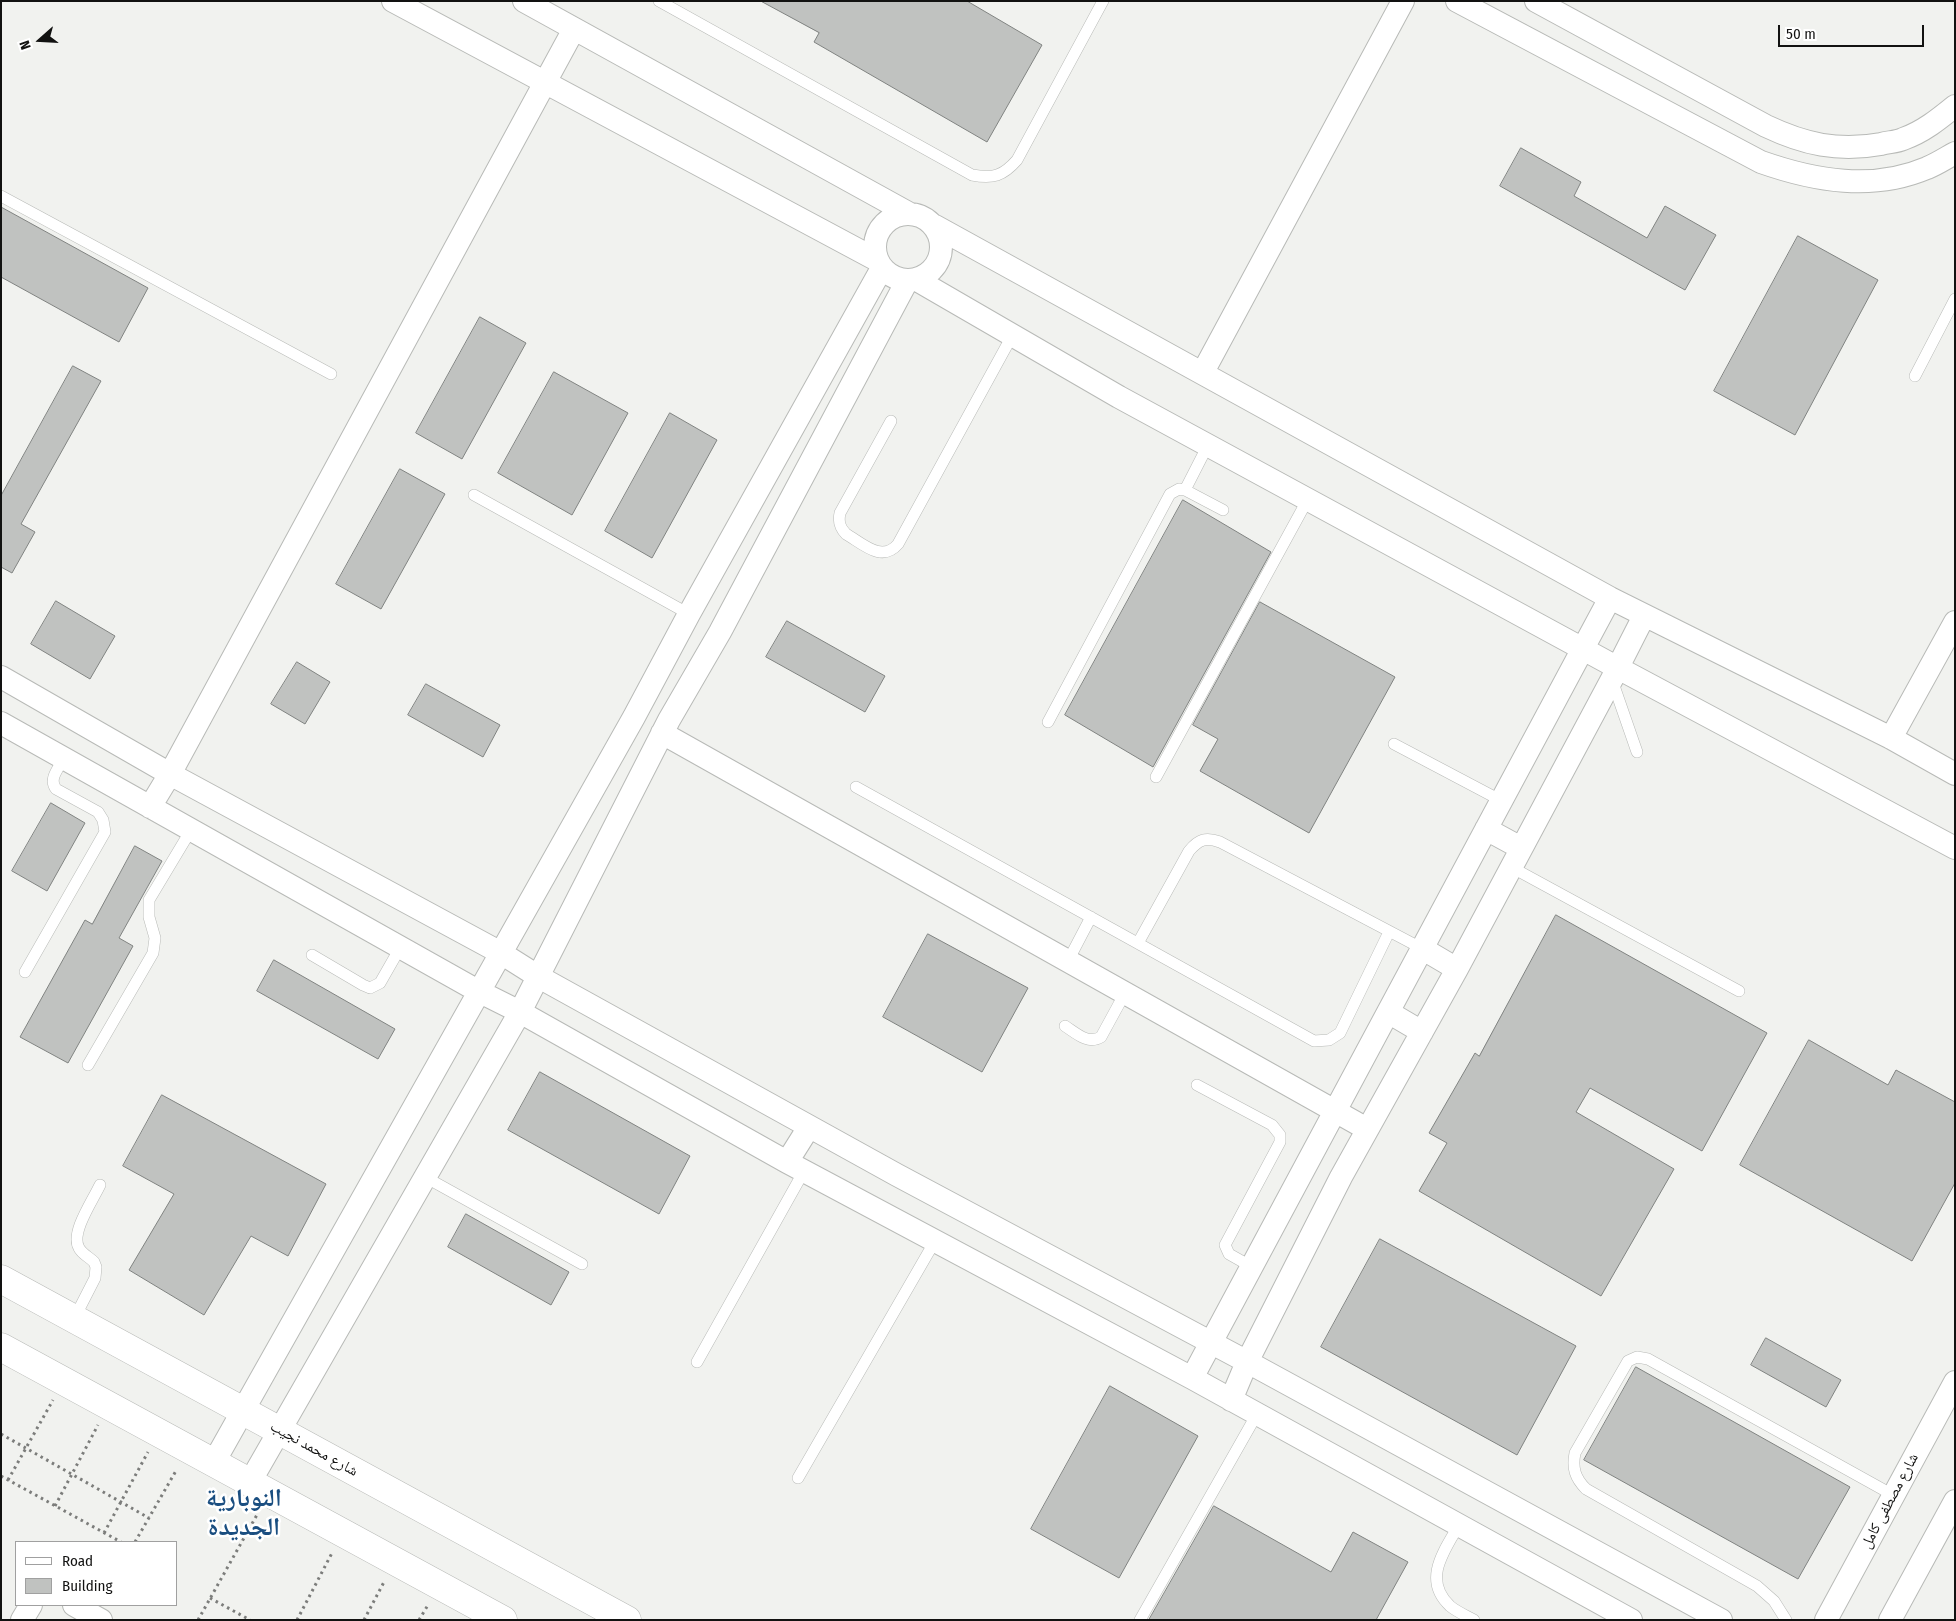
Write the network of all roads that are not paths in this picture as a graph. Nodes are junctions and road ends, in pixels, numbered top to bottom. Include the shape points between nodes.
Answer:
1 (393, 1) edge
2 (524, 1) edge
3 (659, 1) edge
4 (1103, 1) edge
5 (1402, 1) edge
6 (1457, 1) edge
7 (1542, 5) edge
8 (574, 29) junction
9 (1533, 42) junction
10 (545, 84) junction
11 (1955, 106) edge
12 (1955, 153) edge
13 (1, 196) edge
14 (910, 214) junction
15 (934, 226) junction
16 (880, 264) junction
17 (912, 281) junction
18 (1955, 299) edge
19 (1012, 336) junction
20 (1203, 372) junction
21 (331, 374) dead end
22 (1914, 376) dead end
23 (891, 420) dead end
24 (1208, 445) junction
25 (1185, 490) junction
26 (474, 495) dead end
27 (1308, 499) junction
28 (1223, 510) dead end
29 (1610, 598) junction
30 (689, 614) junction
31 (1644, 616) junction
32 (1955, 622) edge
33 (720, 632) junction
34 (1583, 648) junction
35 (1615, 674) junction
36 (1, 677) edge
37 (1048, 722) dead end
38 (1, 723) edge
39 (662, 733) junction
40 (1891, 738) junction
41 (1394, 744) dead end
42 (1637, 752) dead end
43 (64, 758) junction
44 (170, 774) junction
45 (1955, 774) edge
46 (1156, 777) dead end
47 (856, 787) dead end
48 (1502, 801) junction
49 (150, 807) junction
50 (1486, 829) junction
51 (191, 830) junction
52 (1955, 848) edge
53 (1516, 857) junction
54 (1091, 917) junction
55 (1389, 932) junction
56 (1138, 942) junction
57 (400, 948) junction
58 (1423, 949) junction
59 (501, 952) junction
60 (312, 955) dead end
61 (1068, 961) junction
62 (1457, 969) junction
63 (25, 972) dead end
64 (539, 977) junction
65 (1739, 991) dead end
66 (478, 992) junction
67 (1125, 993) junction
68 (520, 1012) junction
69 (1388, 1012) junction
70 (1065, 1026) dead end
71 (1422, 1032) junction
72 (88, 1065) dead end
73 (1197, 1085) dead end
74 (1335, 1111) junction
75 (809, 1127) junction
76 (1367, 1129) junction
77 (796, 1166) junction
78 (425, 1177) junction
79 (100, 1185) dead end
80 (935, 1241) junction
81 (582, 1264) dead end
82 (1252, 1267) junction
83 (1, 1279) edge
84 (74, 1319) junction
85 (1211, 1343) junction
86 (1, 1347) edge
87 (697, 1362) dead end
88 (1247, 1362) junction
89 (1192, 1378) junction
90 (1955, 1382) edge
91 (1231, 1400) junction
92 (243, 1411) junction
93 (1257, 1414) junction
94 (279, 1430) junction
95 (214, 1462) junction
96 (798, 1478) dead end
97 (260, 1487) junction
98 (1893, 1495) junction
99 (1955, 1501) edge
100 (1459, 1525) junction
101 (29, 1606) edge
102 (76, 1606) edge
103 (1619, 1617) edge
104 (22, 1620) edge
105 (101, 1620) edge
106 (503, 1620) edge
107 (627, 1620) edge
108 (1140, 1620) edge
109 (1474, 1620) edge
110 (1721, 1620) edge
111 (1786, 1620) edge
112 (1826, 1620) edge
113 (1890, 1620) edge

1 - 10 street
2 - 8 street
3 - 4 lane via 972,175 984,178 1008,170 1017,160
5 - 20 street
6 - 9 street
7 - 9 street
7 - 11 street via 1766,126 1820,145 1847,148 1903,140 1937,122
8 - 10 street
8 - 14 street
9 - 12 street via 1761,162 1787,171 1842,181 1868,182 1898,178 1928,168
10 - 16 street
10 - 44 street
13 - 21 lane
14 - 15 street
14 - 16 street via 892,218 878,232 875,251
15 - 17 street via 942,244 938,263 925,277
15 - 20 street
16 - 17 street via 889,275
16 - 30 street
17 - 19 street
17 - 33 street
18 - 22 lane
19 - 23 lane via 898,544 893,550 879,553 846,534 838,519
19 - 24 street
20 - 29 street
24 - 25 lane
24 - 27 street
25 - 28 lane
25 - 37 lane via 1170,494
26 - 30 lane
27 - 34 street
27 - 46 lane
29 - 31 street
29 - 34 street
30 - 33 street
30 - 59 street
31 - 35 street
31 - 40 street
32 - 40 street
33 - 39 street
34 - 35 street
34 - 48 street
35 - 42 lane
35 - 52 street
35 - 53 street
36 - 44 street
38 - 43 street
39 - 61 street
39 - 64 street
40 - 45 street
41 - 48 lane
43 - 49 street
43 - 63 lane via 53,777 54,786 98,812 104,820 104,832
44 - 49 street
44 - 59 street
47 - 54 lane
48 - 50 street
49 - 51 street
50 - 53 street
50 - 58 street
51 - 57 street
51 - 72 lane via 149,900 149,917 155,931 153,953
53 - 62 street
53 - 65 lane
54 - 56 lane
54 - 61 lane
55 - 56 lane via 1208,838 1197,842 1189,851
55 - 56 lane via 1340,1033 1322,1041 1314,1040
55 - 58 lane
57 - 60 lane via 380,983 370,988
57 - 66 street
58 - 62 street
58 - 69 street
59 - 64 street
59 - 66 street
61 - 67 street
62 - 71 street
64 - 68 street
64 - 75 street
66 - 68 street
66 - 92 street
67 - 70 lane via 1102,1037 1089,1040
67 - 74 street
68 - 77 street
68 - 78 street
69 - 71 street
69 - 74 street
71 - 76 street
73 - 82 lane via 1272,1126 1280,1136 1280,1142 1225,1245 1229,1254
74 - 76 street
74 - 82 street
75 - 77 street
75 - 85 street
76 - 88 street
77 - 80 street
77 - 87 lane
78 - 81 lane
78 - 94 street
79 - 84 lane via 76,1235 80,1251 94,1262 96,1273
80 - 89 street
80 - 96 lane
82 - 85 street
83 - 84 street, شارع محمد نجيب
84 - 92 street, شارع محمد نجيب
85 - 88 street
85 - 89 street
86 - 95 street
88 - 91 street
88 - 110 street
89 - 91 street
90 - 98 street, شارع مصطفى كامل
91 - 93 street
92 - 94 street, شارع محمد نجيب
92 - 95 street
93 - 100 street
93 - 108 lane
94 - 97 street
94 - 107 street, شارع محمد نجيب
95 - 97 street
97 - 106 street
98 - 111 lane via 1648,1359 1637,1357 1628,1362 1575,1453 1574,1473 1579,1482 1586,1489 1757,1586 1774,1601
98 - 112 street, شارع مصطفى كامل
99 - 113 street
100 - 103 street
100 - 109 lane via 1438,1565 1436,1577 1444,1599
101 - 104 street
102 - 105 street

